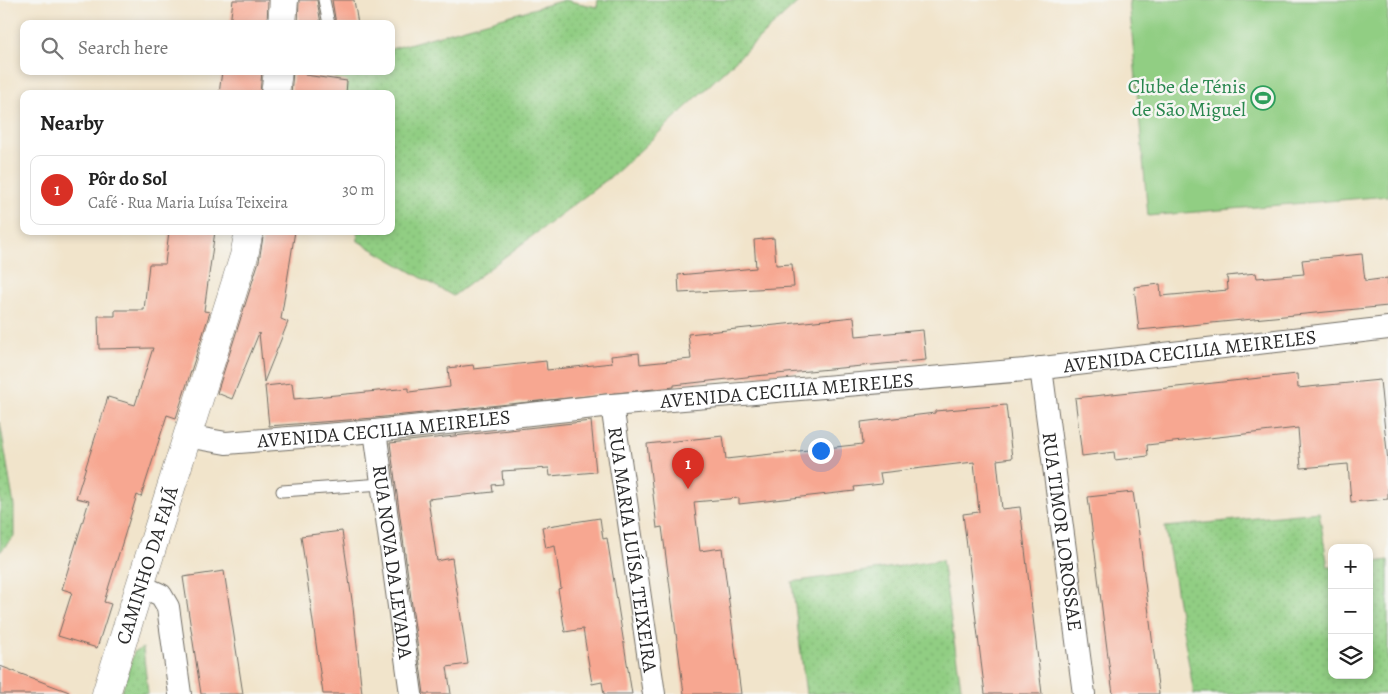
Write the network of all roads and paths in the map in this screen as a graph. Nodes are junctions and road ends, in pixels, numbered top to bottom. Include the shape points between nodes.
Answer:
1 (284, 0) edge
2 (324, 0) edge
3 (282, 20) edge
4 (328, 20) edge
5 (277, 75) edge
6 (276, 90) edge
7 (248, 235) edge
8 (1388, 328) edge
9 (1041, 368) junction
10 (612, 405) junction
11 (375, 430) junction
12 (186, 436) junction
13 (382, 484) junction
14 (282, 491) dead end
15 (140, 585) junction
16 (106, 694) edge
17 (180, 694) edge
18 (411, 694) edge
19 (654, 694) edge
20 (1084, 694) edge

1 - 3 street
2 - 4 lane
5 - 6 street
7 - 12 street, CAMINHO DA FAJÃ
8 - 9 street, AVENIDA CECILIA MEIRELES
9 - 10 street, AVENIDA CECILIA MEIRELES
9 - 20 street, RUA TIMOR LOROSSAE
10 - 11 street, AVENIDA CECILIA MEIRELES
10 - 19 street, RUA MARIA LUÍSA TEIXEIRA
11 - 12 street, AVENIDA CECILIA MEIRELES via 226,444
11 - 13 street, RUA NOVA DA LEVADA
12 - 15 street, CAMINHO DA FAJÃ
13 - 14 lane
13 - 18 street, RUA NOVA DA LEVADA
15 - 16 street, CAMINHO DA FAJÃ
15 - 17 street via 162,595 168,606

